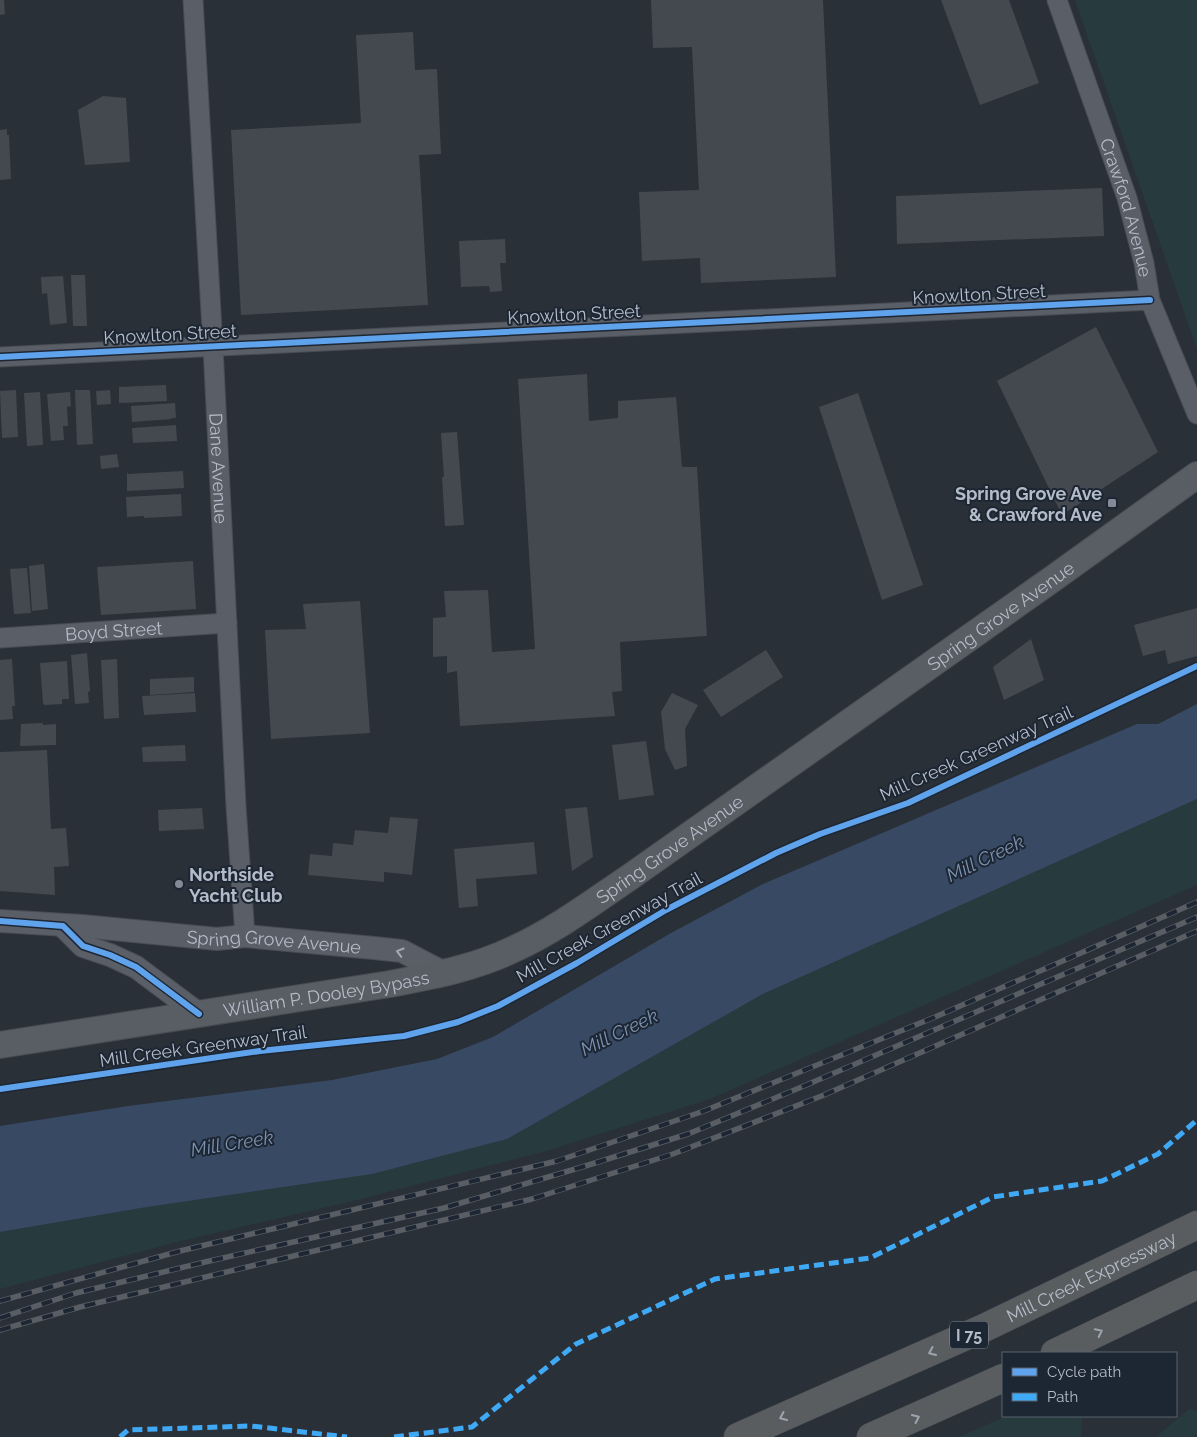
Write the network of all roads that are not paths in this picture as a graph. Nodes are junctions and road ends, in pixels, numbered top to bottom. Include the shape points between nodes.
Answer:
1 (193, 0) edge
2 (1058, 0) edge
3 (1150, 300) junction
4 (213, 347) junction
5 (0, 357) edge
6 (1197, 414) edge
7 (1197, 475) edge
8 (227, 623) junction
9 (0, 638) edge
10 (0, 922) edge
11 (63, 926) junction
12 (245, 936) junction
13 (444, 973) junction
14 (199, 1014) junction
15 (0, 1045) edge
16 (1197, 1225) edge
17 (1197, 1285) edge
18 (1057, 1352) edge
19 (1002, 1378) edge
20 (738, 1437) edge
21 (871, 1437) edge

1 - 4 street, Dane Avenue
2 - 3 street, Crawford Avenue via 1127,198
3 - 4 street, Knowlton Street
3 - 6 street, Crawford Avenue
4 - 5 street, Knowlton Street
4 - 8 street, Dane Avenue
7 - 13 main road, Spring Grove Avenue via 561,924 513,950
8 - 9 street, Boyd Street
8 - 12 street, Dane Avenue
10 - 11 street, Spring Grove Avenue
11 - 12 street, Spring Grove Avenue via 217,938
11 - 14 street via 84,946 136,967
13 -> 12 street, Spring Grove Avenue via 402,951
13 - 14 main road, William P. Dooley Bypass
14 - 15 main road, William P. Dooley Bypass
16 -> 20 highway, Mill Creek Expressway / I 75 via 984,1328
18 -> 17 highway
21 -> 19 highway

